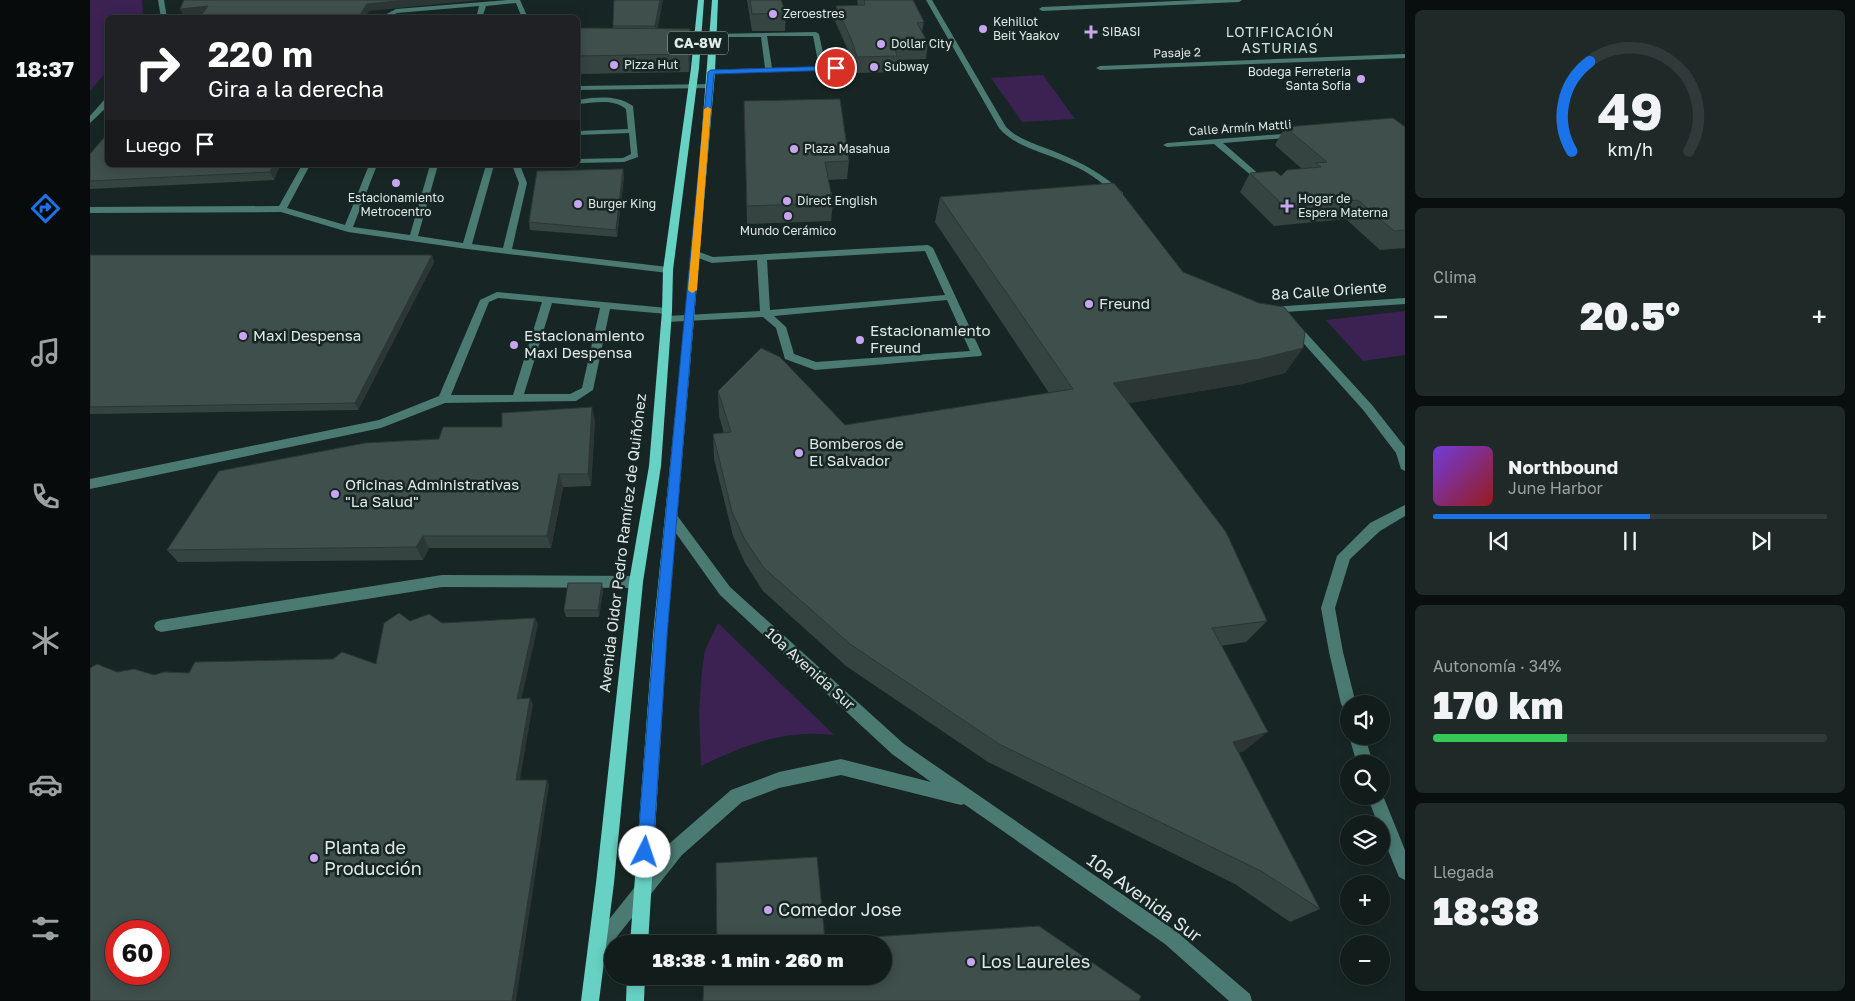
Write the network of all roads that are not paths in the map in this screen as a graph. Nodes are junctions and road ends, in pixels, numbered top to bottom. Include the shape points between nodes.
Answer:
1 (161, 0) edge
2 (701, 0) edge
3 (714, 0) edge
4 (929, 0) edge
5 (1239, 0) edge
6 (483, 4) junction
7 (433, 8) junction
8 (1042, 9) dead end
9 (164, 15) edge
10 (388, 15) edge
11 (430, 15) edge
12 (480, 15) edge
13 (523, 15) edge
14 (713, 35) junction
15 (764, 36) junction
16 (689, 42) edge
17 (698, 42) junction
18 (1405, 56) edge
19 (850, 68) dead end
20 (1100, 68) dead end
21 (823, 69) junction
22 (769, 71) junction
23 (711, 72) junction
24 (692, 86) junction
25 (710, 86) junction
26 (580, 88) edge
27 (580, 102) edge
28 (105, 104) edge
29 (90, 122) edge
30 (631, 131) junction
31 (580, 133) edge
32 (1301, 134) edge
33 (1216, 141) junction
34 (1167, 145) dead end
35 (580, 161) edge
36 (305, 167) edge
37 (372, 167) edge
38 (433, 167) edge
39 (489, 167) edge
40 (517, 167) edge
41 (1271, 190) edge
42 (1128, 205) edge
43 (282, 209) junction
44 (90, 210) edge
45 (348, 229) junction
46 (413, 239) junction
47 (467, 246) junction
48 (507, 251) junction
49 (696, 254) junction
50 (762, 258) junction
51 (668, 270) junction
52 (952, 297) junction
53 (548, 300) junction
54 (1405, 301) edge
55 (606, 305) junction
56 (1263, 310) edge
57 (1280, 310) junction
58 (765, 314) junction
59 (667, 315) junction
60 (689, 318) junction
61 (516, 398) junction
62 (444, 399) junction
63 (1405, 466) edge
64 (90, 484) edge
65 (1405, 510) edge
66 (672, 518) junction
67 (636, 582) junction
68 (161, 626) dead end
69 (1347, 695) edge
70 (969, 798) junction
71 (1379, 805) edge
72 (1405, 871) edge
73 (642, 890) junction
74 (640, 935) edge
75 (597, 948) junction
76 (636, 985) edge
77 (590, 1001) edge
78 (635, 1001) edge
79 (1243, 1001) edge

1 - 9 street
2 - 17 main road, Avenida Oidor Pedro Ramírez de Quiñónez / CA-8W
3 - 14 main road, CA-8W
4 - 42 street via 1003,128 1012,137 1105,179
5 - 8 street
6 - 7 street
6 - 12 street
6 - 13 street via 518,1
7 - 10 street via 396,11
7 - 11 street
14 - 15 street
14 - 23 main road, CA-8W
15 - 21 street via 816,34
15 - 22 street
16 - 17 street
17 - 24 main road, Avenida Oidor Pedro Ramírez de Quiñónez / CA-8W
18 - 20 street, Pasaje 2
19 - 21 street
21 - 22 street
22 - 23 street
23 - 25 main road, CA-8W
24 - 25 street
24 - 26 street
24 - 51 main road, Avenida Oidor Pedro Ramírez de Quiñónez / CA-8W
25 - 49 main road, CA-8W
27 - 30 street via 619,100 626,103 630,108
28 - 29 street
30 - 31 street
30 - 35 street via 635,155 632,158
32 - 33 street, Calle Armín Mattli
33 - 34 street, Calle Armín Mattli
33 - 41 street
36 - 43 street
37 - 45 street
38 - 46 street
39 - 47 street
40 - 48 street via 523,183
43 - 44 street
43 - 45 street
45 - 46 street
46 - 47 street
47 - 48 street
48 - 51 street
49 - 50 street via 712,260
49 - 60 main road, CA-8W
50 - 52 street via 928,248
50 - 58 street
51 - 59 main road, Avenida Oidor Pedro Ramírez de Quiñónez / CA-8W
52 - 58 street
52 - 58 street via 977,354 815,366 789,356 781,327
53 - 55 street
53 - 61 street
53 - 62 street via 497,295 485,300
54 - 57 street, 8a Calle Oriente
55 - 59 street
55 - 61 street via 587,390 572,398
56 - 57 street, 8a Calle Oriente
57 - 63 street via 1368,408 1402,452
58 - 60 street
59 - 60 street
59 - 67 main road, Avenida Oidor Pedro Ramírez de Quiñónez / CA-8W via 655,466
60 - 66 main road, CA-8W
61 - 62 street
62 - 64 street via 381,424
65 - 69 street via 1374,527 1344,556 1328,608
66 - 70 street, 10a Avenida Sur via 725,591 898,750
66 - 73 main road, CA-8W
67 - 68 street via 442,581
67 - 75 main road, Avenida Oidor Pedro Ramírez de Quiñónez / CA-8W
70 - 73 street, 10a Avenida Sur via 841,767 780,780 737,796 676,849
70 - 79 street, 10a Avenida Sur via 1171,938
71 - 72 street
73 - 74 main road, CA-8W
73 - 75 street, 10a Avenida Sur
75 - 77 main road, Avenida Oidor Pedro Ramírez de Quiñónez / CA-8W
76 - 78 main road

